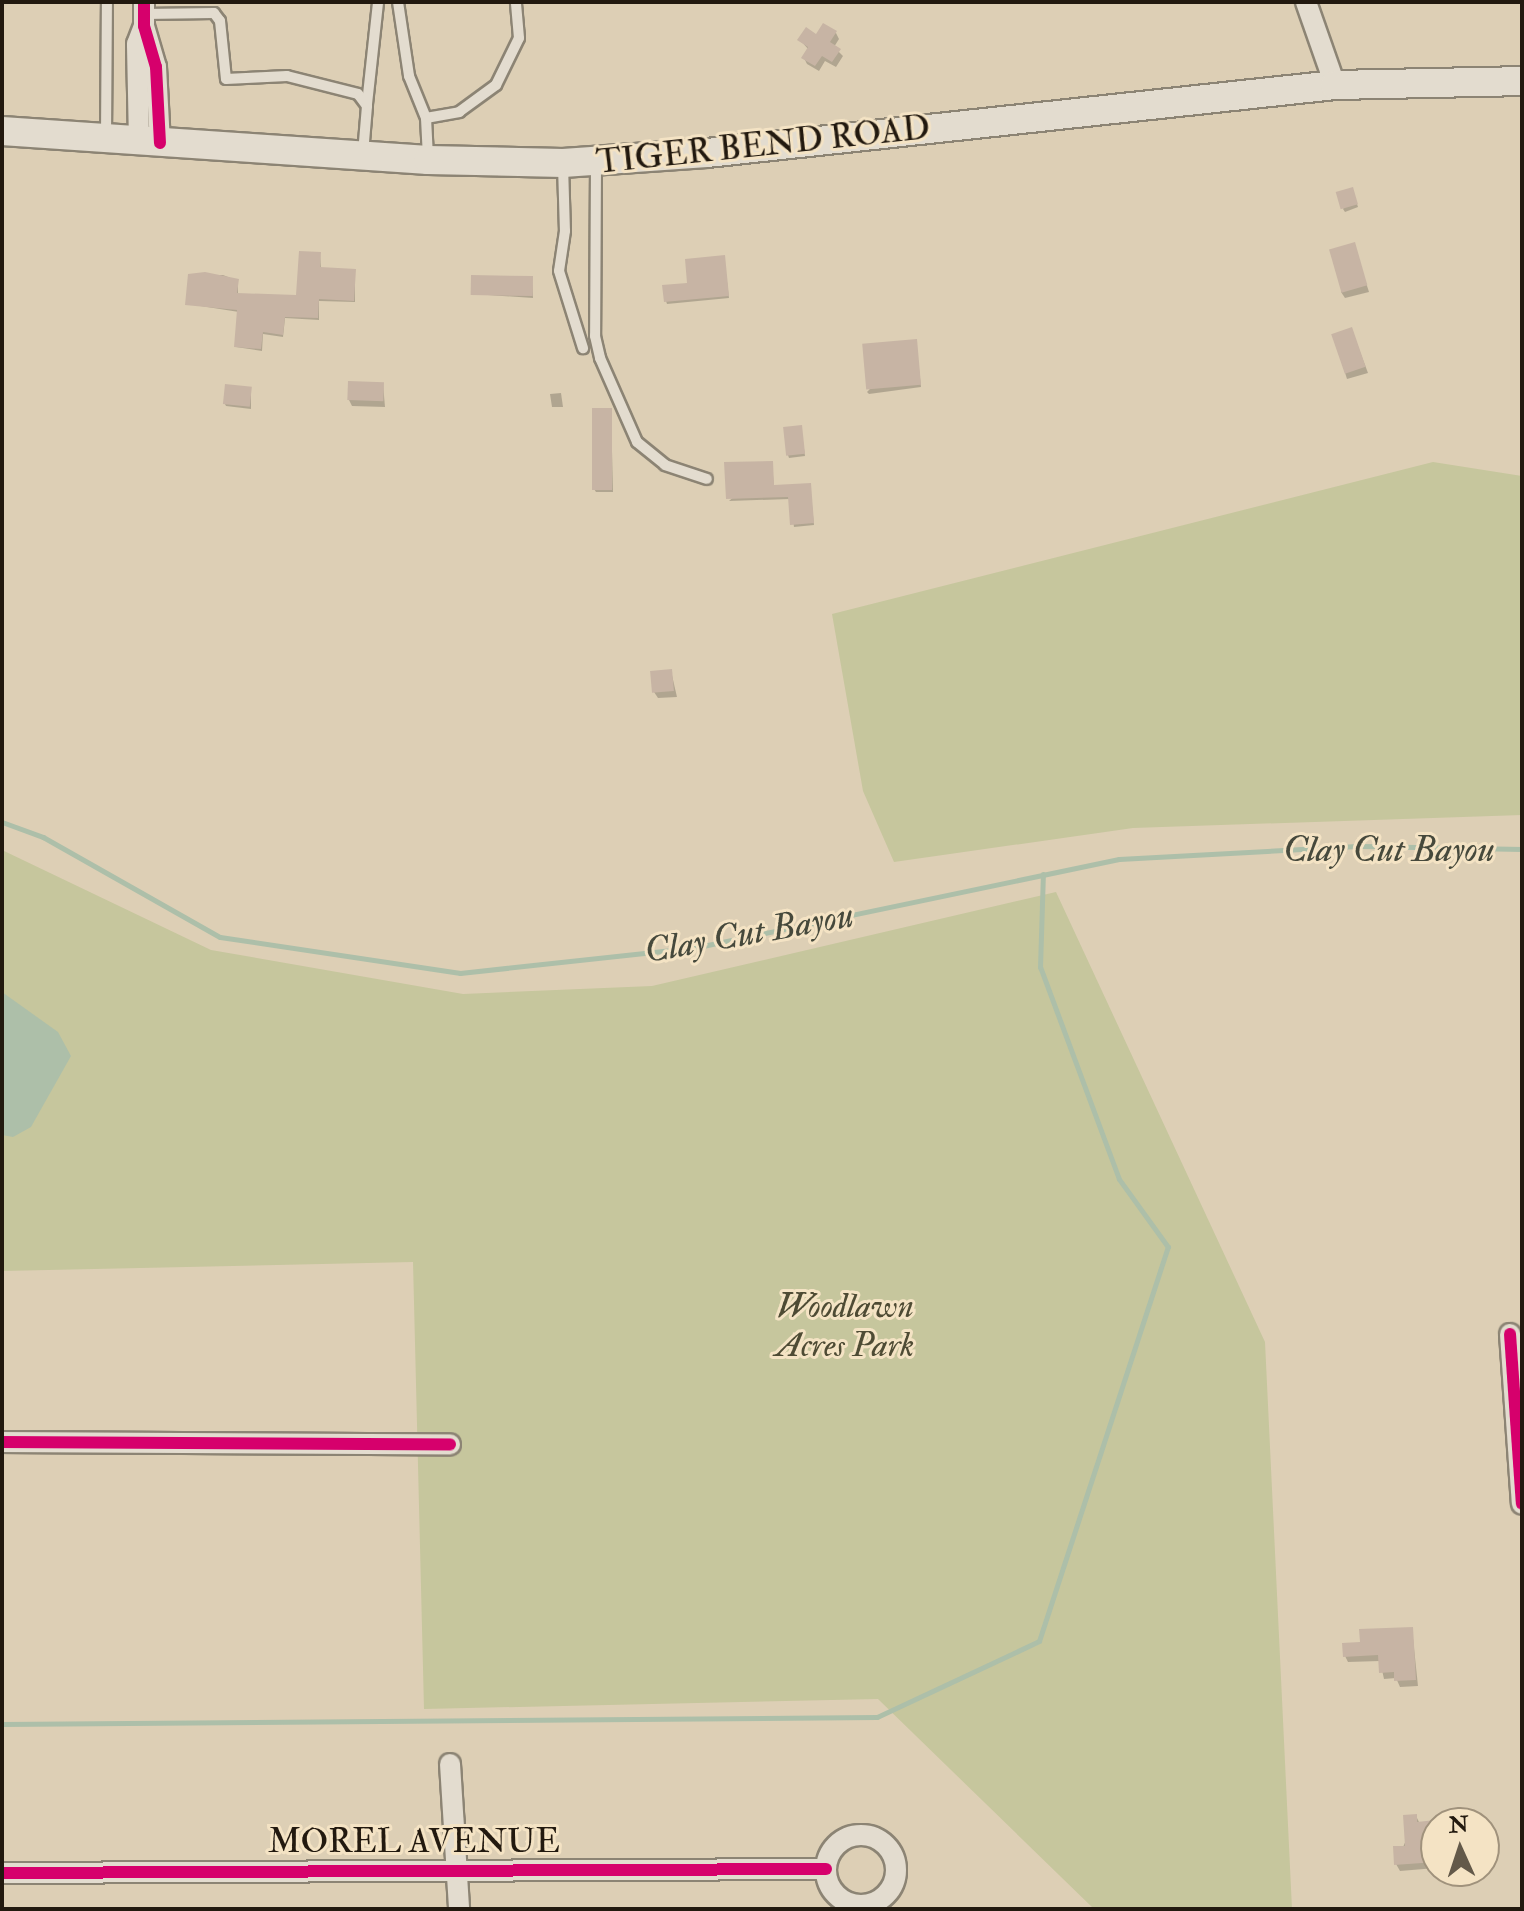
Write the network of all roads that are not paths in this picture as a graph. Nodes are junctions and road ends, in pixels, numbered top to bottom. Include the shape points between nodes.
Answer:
1 (107, 2) edge
2 (378, 2) edge
3 (398, 2) edge
4 (516, 2) edge
5 (1306, 2) edge
6 (144, 14) edge
7 (1522, 81) edge
8 (1335, 85) junction
9 (367, 106) junction
10 (426, 118) junction
11 (2, 131) edge
12 (106, 139) junction
13 (150, 142) junction
14 (363, 156) junction
15 (428, 160) junction
16 (596, 162) junction
17 (563, 163) junction
18 (583, 348) dead end
19 (707, 479) dead end
20 (1510, 1334) dead end
21 (2, 1442) edge
22 (450, 1444) dead end
23 (1522, 1504) edge
24 (450, 1764) dead end
25 (456, 1869) junction
26 (826, 1869) dead end
27 (2, 1873) edge
28 (459, 1909) edge

1 - 12 lane
2 - 9 lane
3 - 10 lane via 409,76
4 - 10 lane via 519,38 496,85 459,112
5 - 8 street
6 - 9 lane via 214,13 220,21 226,79 295,77 358,94
6 - 13 street via 137,44
7 - 8 main road, TIGER BEND ROAD
8 - 16 main road, TIGER BEND ROAD
9 - 14 lane
10 - 15 lane
11 - 12 main road, TIGER BEND ROAD
12 - 13 main road, TIGER BEND ROAD
13 - 14 main road, TIGER BEND ROAD
14 - 15 main road, TIGER BEND ROAD
15 - 17 main road, TIGER BEND ROAD
16 - 17 main road, TIGER BEND ROAD
16 - 19 lane via 595,336 600,358 637,442 665,465
17 - 18 lane via 565,231 559,271
20 - 23 street
21 - 22 street
24 - 25 street
25 - 26 street, MOREL AVENUE
25 - 27 street, MOREL AVENUE
25 - 28 street

